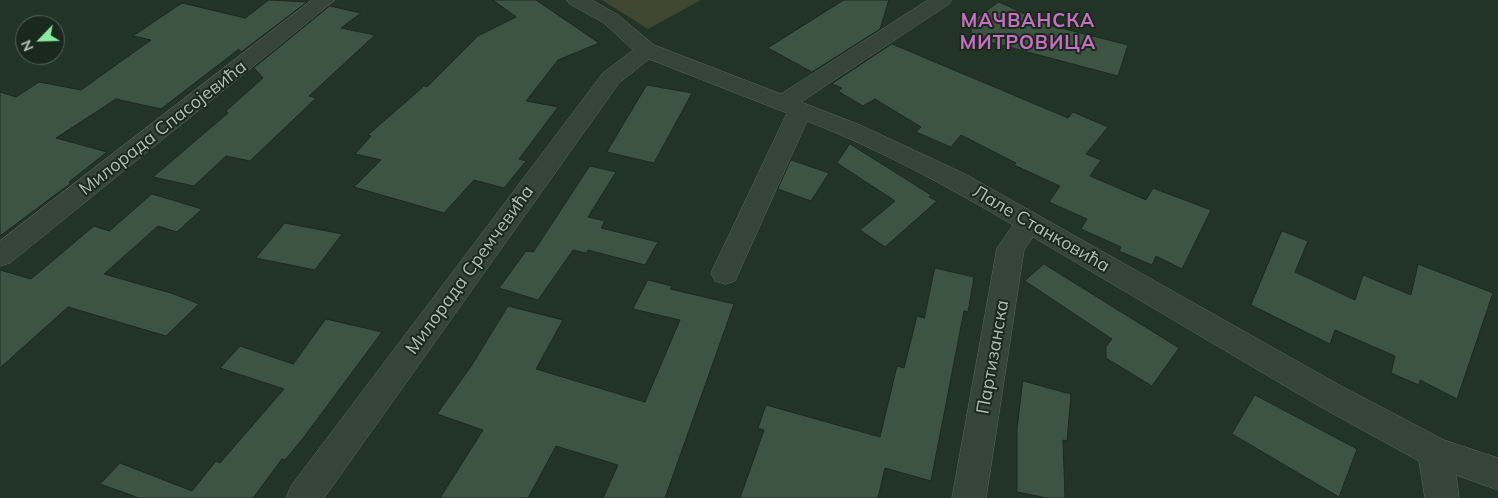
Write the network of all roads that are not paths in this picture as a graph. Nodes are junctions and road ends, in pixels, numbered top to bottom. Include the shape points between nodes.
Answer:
1 (325, 0) edge
2 (577, 0) edge
3 (942, 0) edge
4 (646, 50) junction
5 (791, 107) junction
6 (1030, 222) junction
7 (0, 256) edge
8 (725, 273) dead end
9 (1435, 452) junction
10 (1498, 474) edge
11 (303, 498) edge
12 (969, 498) edge
13 (1442, 498) edge

1 - 7 street, Милорада Спасојевића
2 - 4 street, Лале Станковића via 610,19
3 - 5 street
4 - 5 street, Лале Станковића
4 - 11 street, Милорада Сремчевића via 611,78
5 - 6 street, Лале Станковића via 852,130 956,180
5 - 8 street
6 - 9 street, Лале Станковића via 1321,391
6 - 12 street, Партизанска via 1011,248
9 - 10 street, Лале Станковића
9 - 13 street

